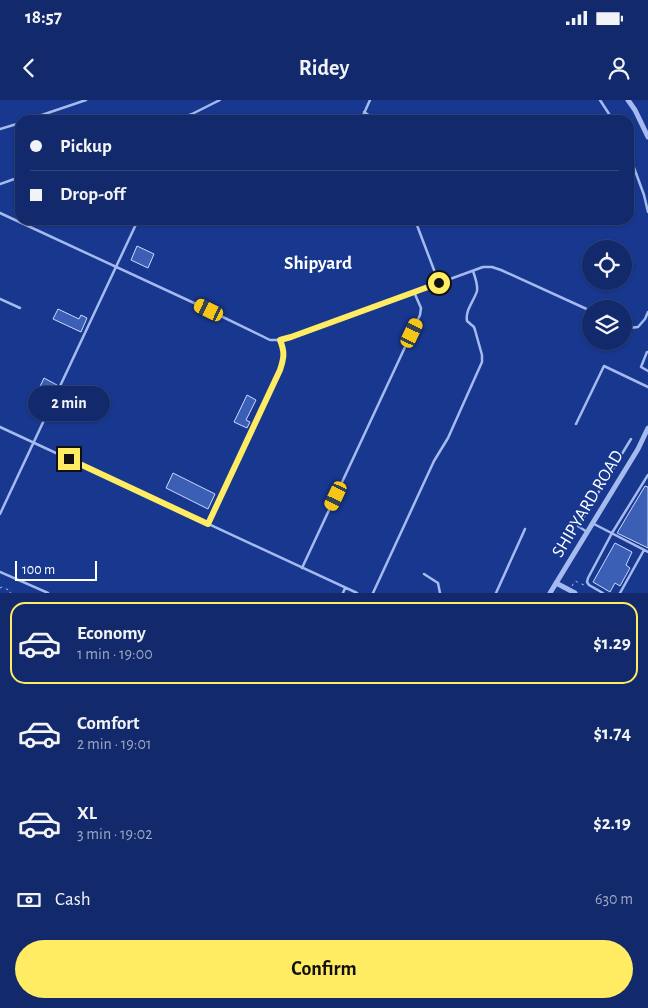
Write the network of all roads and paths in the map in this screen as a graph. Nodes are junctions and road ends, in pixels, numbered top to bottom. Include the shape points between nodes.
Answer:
1 (86, 100) edge
2 (220, 100) edge
3 (370, 100) edge
4 (600, 100) edge
5 (628, 100) edge
6 (364, 112) junction
7 (42, 115) edge
8 (189, 115) edge
9 (363, 115) edge
10 (368, 115) edge
11 (609, 115) edge
12 (15, 124) edge
13 (0, 129) edge
14 (648, 137) edge
15 (634, 168) edge
16 (15, 179) edge
17 (0, 184) edge
18 (648, 212) edge
19 (0, 213) edge
20 (15, 219) edge
21 (28, 225) edge
22 (136, 225) edge
23 (417, 225) edge
24 (116, 268) junction
25 (473, 271) junction
26 (439, 283) junction
27 (414, 292) junction
28 (0, 299) edge
29 (582, 307) edge
30 (20, 308) dead end
31 (648, 312) edge
32 (646, 320) edge
33 (632, 328) edge
34 (280, 340) junction
35 (648, 352) edge
36 (648, 371) edge
37 (648, 387) edge
38 (576, 424) dead end
39 (0, 427) edge
40 (648, 428) edge
41 (631, 439) dead end
42 (34, 442) junction
43 (648, 474) edge
44 (0, 514) edge
45 (593, 523) junction
46 (208, 524) junction
47 (525, 529) dead end
48 (588, 532) junction
49 (612, 533) junction
50 (646, 551) edge
51 (302, 568) junction
52 (0, 572) edge
53 (424, 574) dead end
54 (556, 583) junction
55 (0, 588) edge
56 (345, 588) junction
57 (10, 593) edge
58 (48, 593) edge
59 (343, 593) edge
60 (357, 593) edge
61 (373, 593) edge
62 (440, 593) edge
63 (496, 593) edge
64 (550, 593) edge
65 (575, 593) edge
66 (604, 593) edge
67 (620, 593) edge

1 - 7 lane
2 - 8 lane
3 - 6 lane
4 - 11 lane
5 - 14 street
6 - 9 lane
6 - 10 lane
12 - 13 lane
15 - 18 lane
16 - 17 lane
19 - 20 lane
21 - 24 lane
22 - 24 lane
23 - 26 lane
24 - 34 lane via 270,340
24 - 42 lane
25 - 26 lane
25 - 29 lane via 492,267
25 - 61 lane via 477,284 466,321 476,330 482,362
26 - 27 lane
27 - 34 lane
27 - 51 lane via 421,308 420,315
28 - 30 lane
31 - 32 lane
32 - 33 lane
34 - 46 lane via 284,360
35 - 36 lane via 641,367
37 - 38 lane via 604,366
39 - 42 lane
40 - 45 street, SHIPYARD ROAD
41 - 48 lane via 578,526
42 - 44 lane
42 - 46 lane
43 - 49 lane
45 - 48 street, SHIPYARD ROAD
45 - 49 lane
46 - 51 lane
47 - 63 lane
48 - 54 street, SHIPYARD ROAD
49 - 50 lane
49 - 66 lane via 587,580 589,585
50 - 67 lane
51 - 56 lane
52 - 58 lane
53 - 62 lane via 438,583
54 - 64 street, SHIPYARD ROAD
54 - 65 street
55 - 57 path
56 - 59 lane
56 - 60 lane

